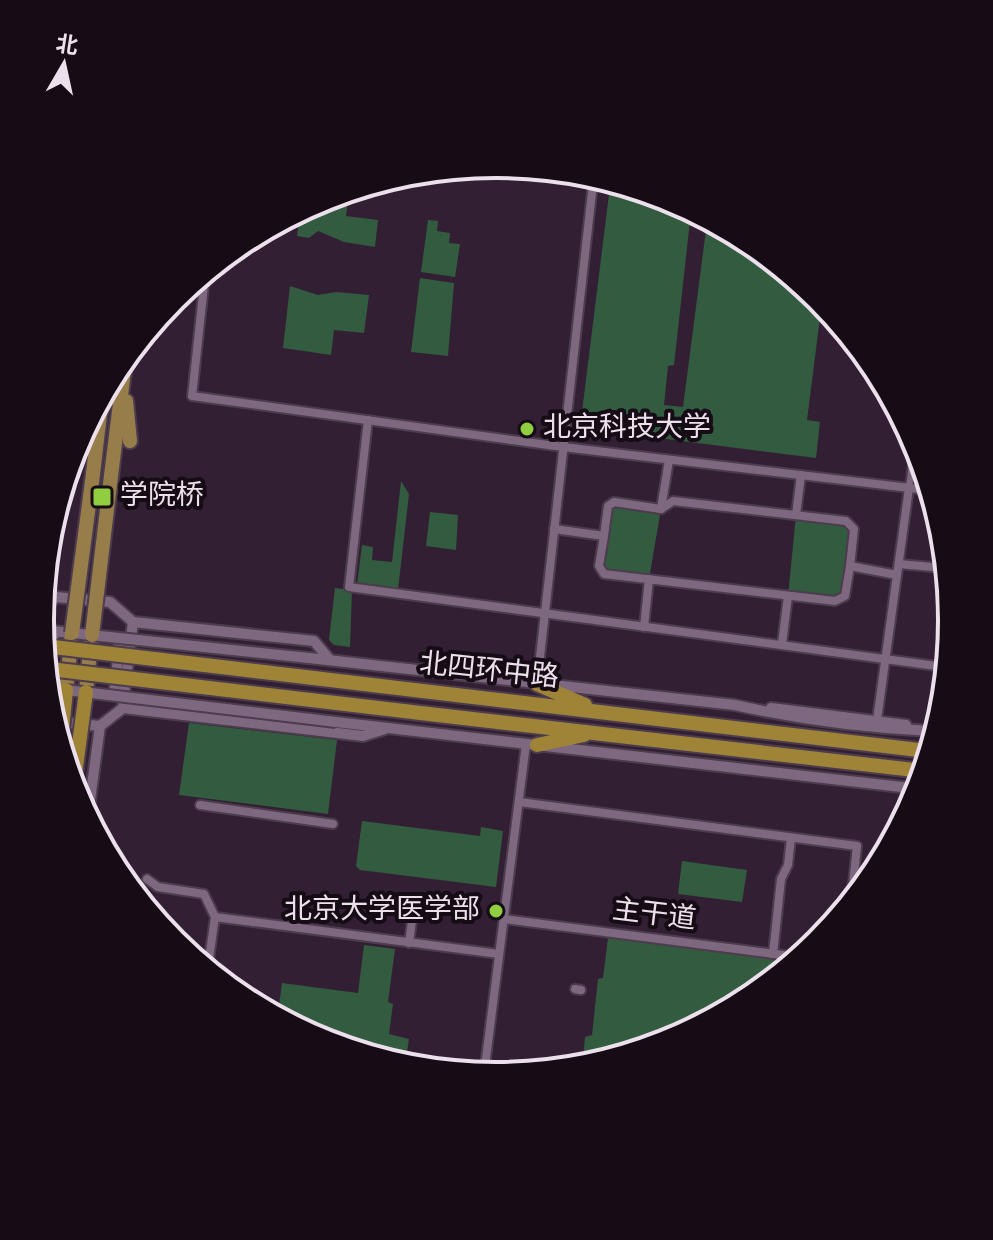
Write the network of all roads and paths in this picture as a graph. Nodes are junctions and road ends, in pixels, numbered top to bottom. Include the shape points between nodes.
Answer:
1 (592, 188) edge
2 (204, 288) edge
3 (125, 381) edge
4 (123, 384) edge
5 (368, 420) junction
6 (98, 428) edge
7 (130, 441) dead end
8 (563, 447) junction
9 (669, 460) junction
10 (912, 467) edge
11 (801, 475) junction
12 (909, 488) junction
13 (919, 489) edge
14 (661, 509) junction
15 (796, 515) junction
16 (554, 529) junction
17 (604, 536) junction
18 (899, 564) junction
19 (850, 566) junction
20 (936, 567) edge
21 (897, 575) junction
22 (649, 579) junction
23 (788, 596) junction
24 (55, 598) edge
25 (544, 614) junction
26 (133, 622) junction
27 (644, 627) junction
28 (54, 632) edge
29 (72, 633) junction
30 (92, 635) junction
31 (120, 639) junction
32 (782, 644) junction
33 (55, 647) edge
34 (886, 658) junction
35 (330, 660) junction
36 (936, 666) edge
37 (57, 670) edge
38 (537, 684) junction
39 (60, 690) edge
40 (86, 692) junction
41 (114, 695) junction
42 (735, 705) junction
43 (123, 708) junction
44 (600, 711) junction
45 (877, 720) junction
46 (66, 723) edge
47 (100, 726) junction
48 (390, 728) junction
49 (925, 729) edge
50 (925, 730) edge
51 (596, 732) junction
52 (532, 745) junction
53 (920, 750) edge
54 (77, 761) edge
55 (913, 770) edge
56 (906, 787) edge
57 (91, 795) edge
58 (519, 802) junction
59 (200, 805) dead end
60 (333, 824) dead end
61 (791, 838) junction
62 (147, 879) dead end
63 (853, 881) edge
64 (779, 883) dead end
65 (414, 906) dead end
66 (215, 917) junction
67 (504, 919) junction
68 (774, 926) dead end
69 (409, 943) junction
70 (499, 954) junction
71 (773, 954) junction
72 (785, 955) edge
73 (209, 957) edge
74 (486, 1062) edge

1 - 8 street
2 - 5 street via 192,396
3 - 7 main road
4 - 30 main road, bridge
5 - 8 street
5 - 25 street via 349,587
6 - 29 main road, bridge
8 - 9 street
8 - 16 street
9 - 11 street
9 - 14 street
10 - 12 street
11 - 12 street
11 - 15 street
12 - 13 street
12 - 18 street
14 - 15 street via 673,501
14 - 17 street via 614,502 608,506
15 - 19 street via 846,521 854,529
16 - 17 street
16 - 25 street
17 - 22 street via 599,566 604,574
18 - 20 street
18 - 21 street
19 - 21 street
19 - 23 street via 845,596 835,601
21 - 34 street
22 - 23 street
22 - 27 street
23 - 32 street
24 - 26 street via 110,602
25 - 27 street
25 - 38 street
26 - 35 street via 314,641
26 - 43 street
27 - 32 street
28 - 29 street, 北四环中路
29 - 30 street, 北四环中路, bridge
29 - 39 main road, bridge
30 - 31 street, 北四环中路, bridge
30 - 40 main road, bridge
31 - 35 street, 北四环中路, bridge
31 - 41 street, bridge
32 - 34 street
33 - 44 highway, 北四环中路, bridge
34 - 36 street
34 - 45 street
35 - 38 street, 北四环中路
37 - 51 highway, 北四环中路, bridge
38 - 42 street, 北四环中路
38 - 44 highway
39 - 40 street, bridge
40 - 41 street, bridge
40 - 54 highway, bridge
41 - 48 street, bridge
42 - 45 street, 北四环中路
42 - 50 street, 北四环中路 via 865,728
43 - 47 street
43 - 48 street via 363,736
44 - 53 highway, 北四环中路
45 - 49 street, 北四环中路
46 - 47 street
47 - 57 street
48 - 52 street
51 - 52 highway
51 - 55 highway, 北四环中路
52 - 56 street
52 - 58 street
58 - 61 street
58 - 67 street
59 - 60 street
61 - 63 street via 857,846
61 - 71 street
62 - 66 street via 158,887 204,894
64 - 68 street
65 - 69 street
66 - 69 street
66 - 73 street
67 - 70 street
67 - 71 street, 主干道
69 - 70 street
70 - 74 street
71 - 72 street, 主干道

